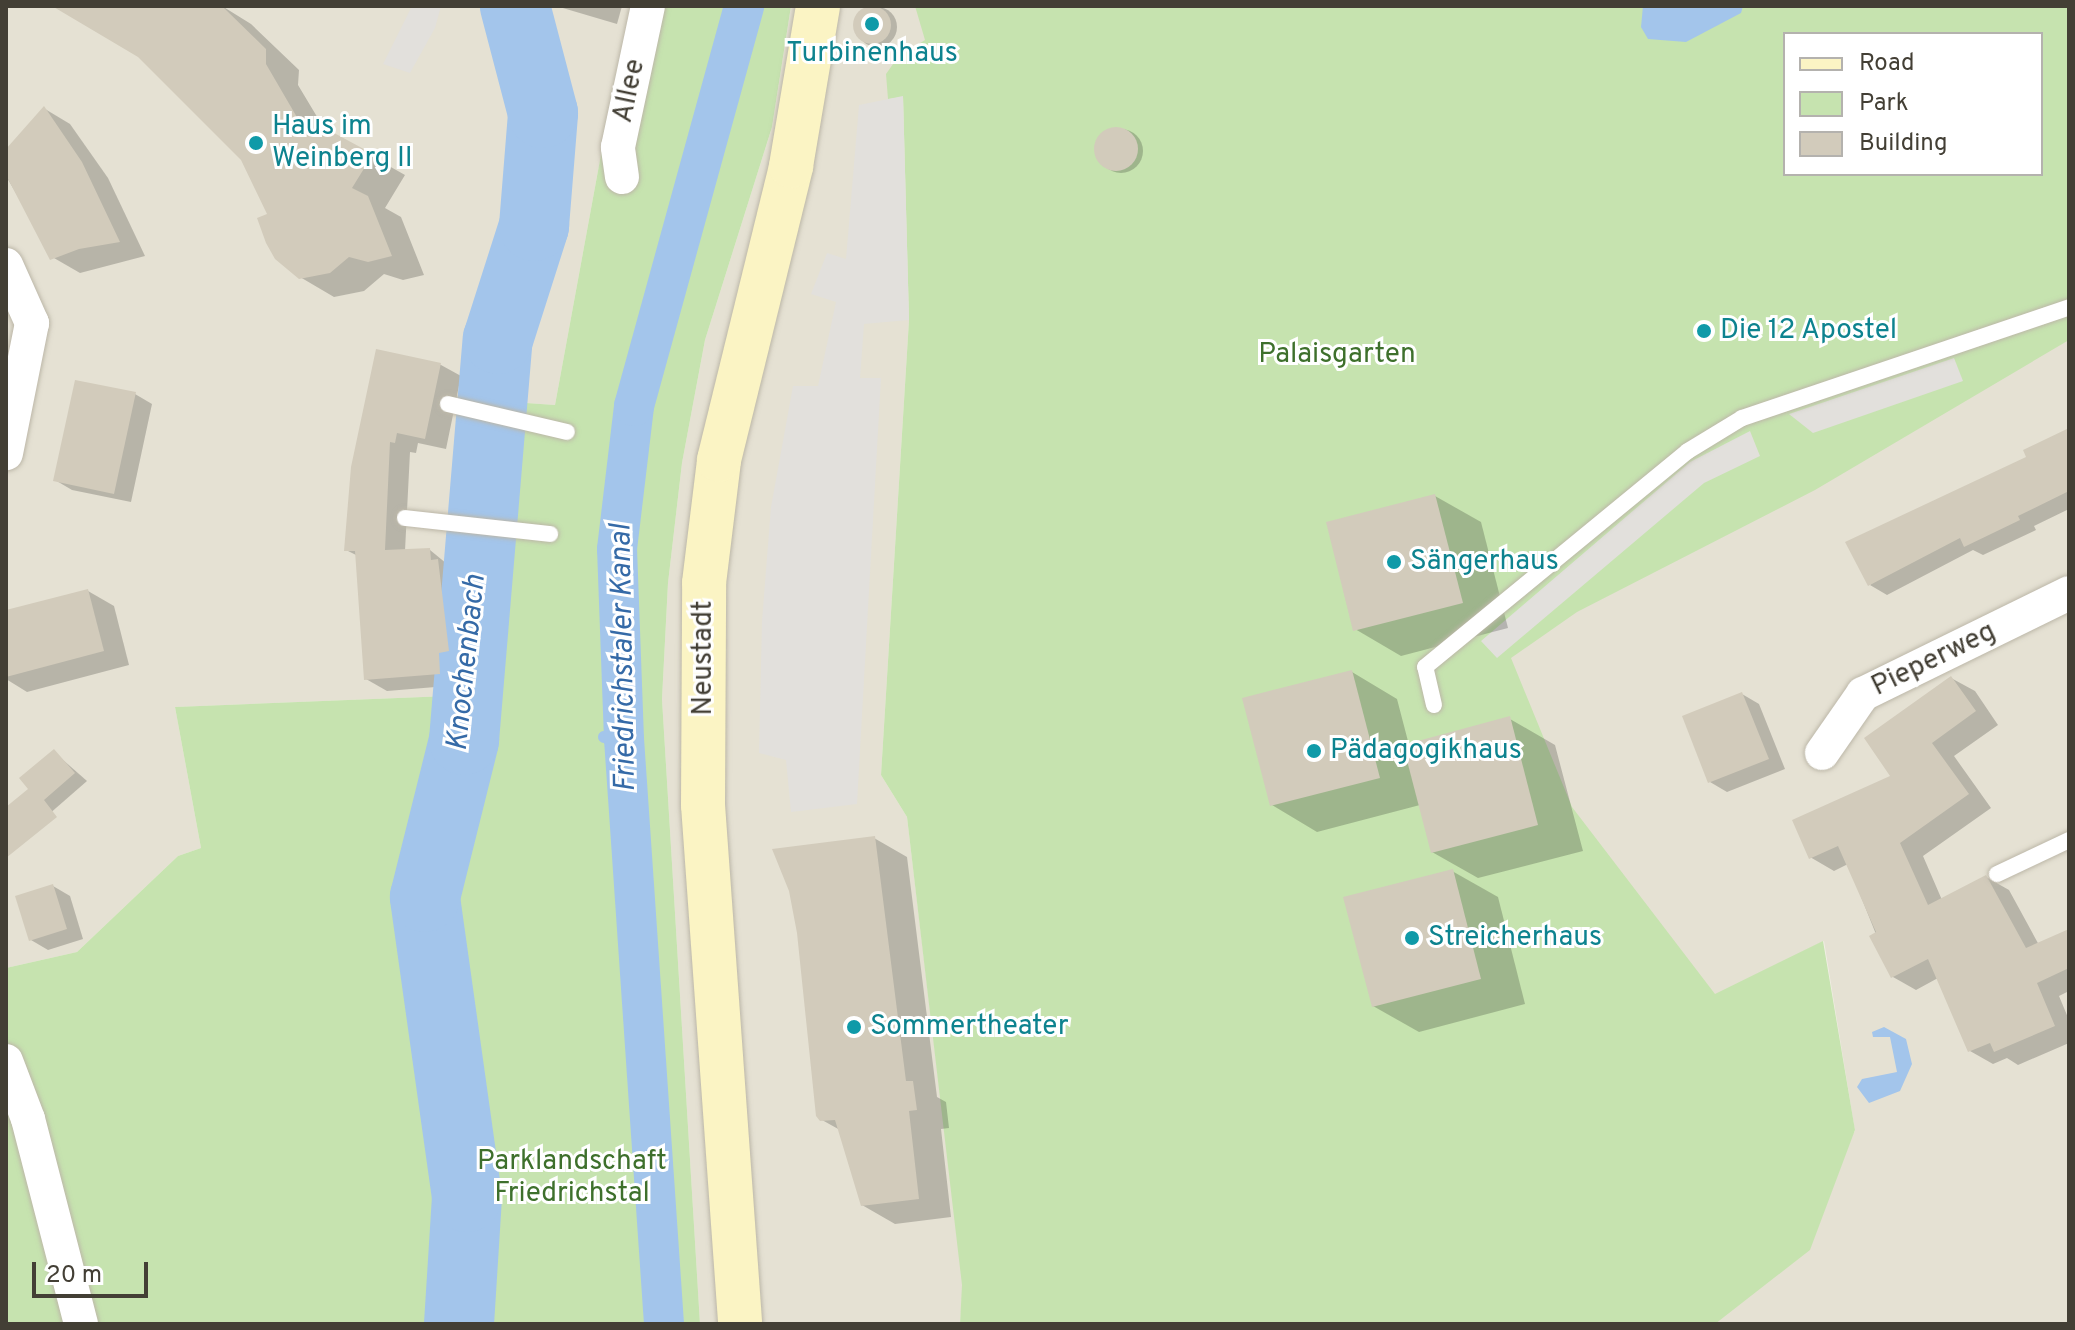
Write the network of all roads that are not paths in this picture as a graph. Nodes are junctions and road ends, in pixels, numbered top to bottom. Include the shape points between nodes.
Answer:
1 (648, 6) edge
2 (818, 6) edge
3 (622, 177) dead end
4 (6, 265) edge
5 (2069, 307) edge
6 (448, 404) dead end
7 (567, 432) dead end
8 (6, 453) edge
9 (405, 518) dead end
10 (550, 534) dead end
11 (2069, 593) edge
12 (1434, 705) dead end
13 (1822, 753) dead end
14 (2069, 840) edge
15 (1997, 874) dead end
16 (6, 1061) edge
17 (740, 1321) dead end
18 (81, 1324) edge

1 - 3 street, Allee via 618,147
2 - 17 main road, Neustadt via 791,166 719,460 704,583 703,805
4 - 8 street via 32,323
5 - 12 lane via 1742,418 1688,451 1425,667
6 - 7 lane
9 - 10 lane
11 - 13 street, Pieperweg via 1863,694
14 - 15 lane
16 - 18 street via 28,1119

